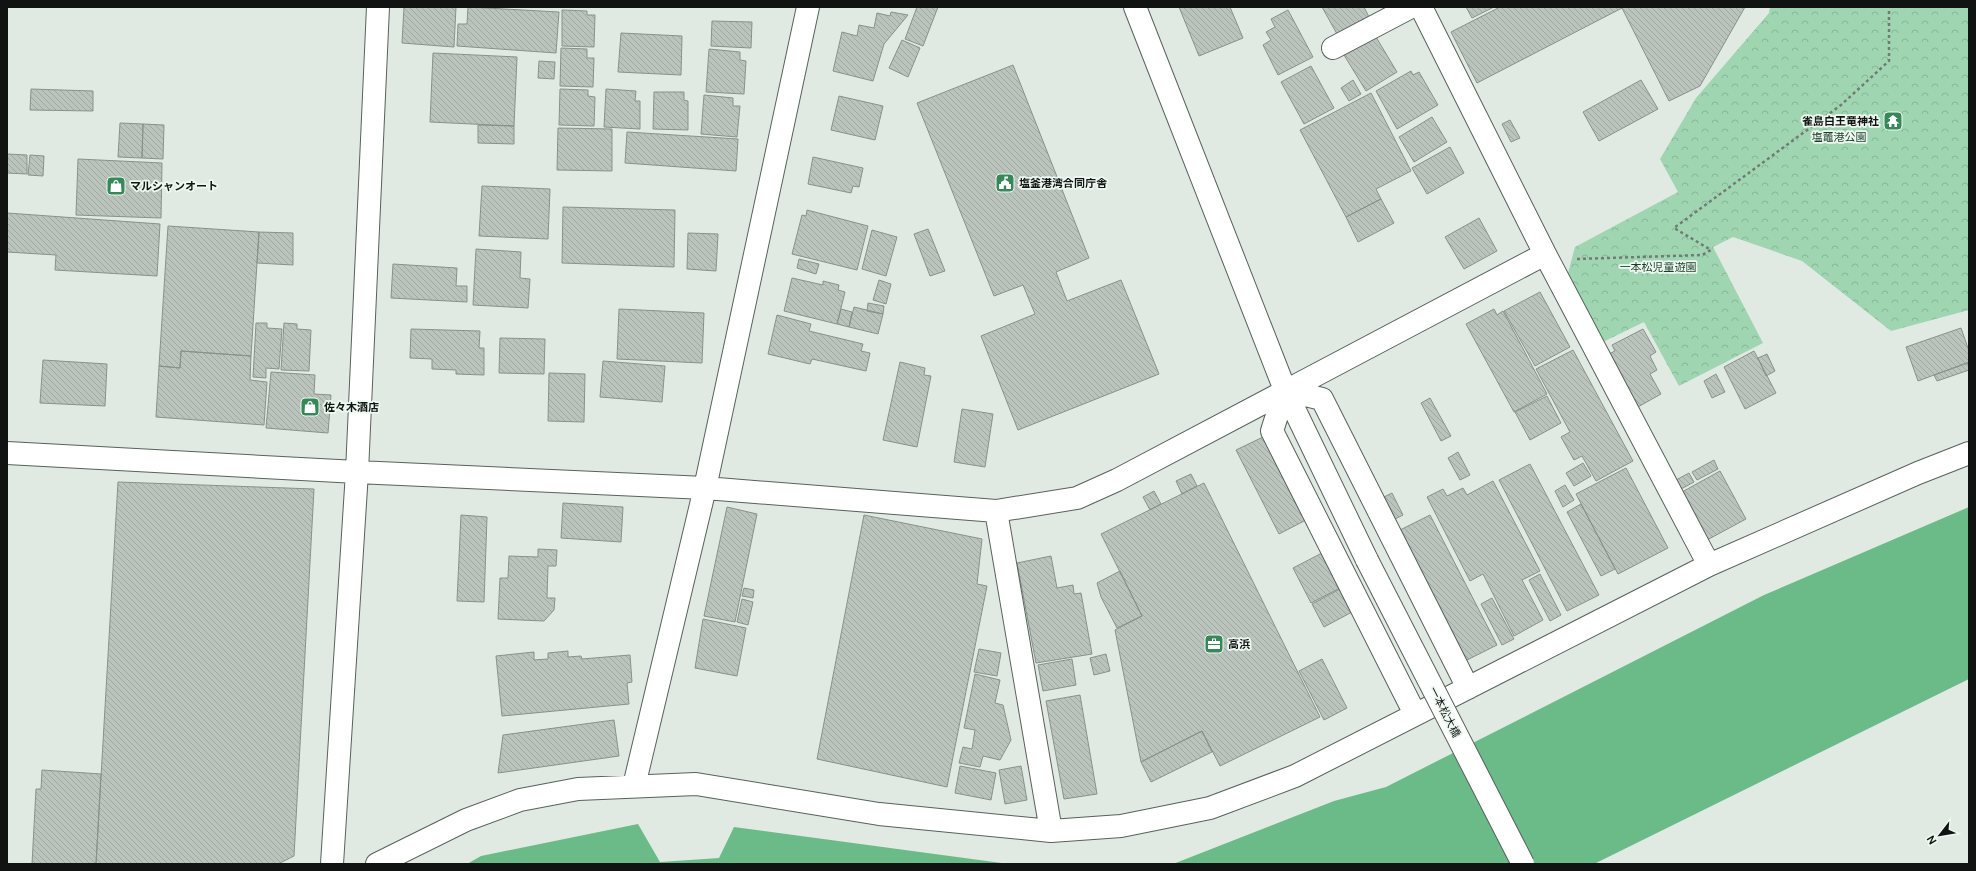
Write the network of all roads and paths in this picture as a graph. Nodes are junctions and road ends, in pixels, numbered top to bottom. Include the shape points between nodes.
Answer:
1 (378, 7) edge
2 (808, 7) edge
3 (1135, 7) edge
4 (1411, 7) edge
5 (1421, 7) edge
6 (1889, 7) edge
7 (1333, 48) dead end
8 (1549, 261) junction
9 (1285, 390) junction
10 (7, 453) edge
11 (1969, 453) edge
12 (357, 472) junction
13 (705, 488) junction
14 (996, 511) junction
15 (1708, 565) junction
16 (1468, 688) junction
17 (1416, 714) junction
18 (634, 786) junction
19 (1051, 831) junction
20 (332, 864) edge
21 (377, 864) edge
22 (1523, 864) edge

1 - 12 street
2 - 13 street
3 - 9 street, 一本松大橋
4 - 7 street
5 - 8 street
6 - 8 path via 1889,61 1841,105 1674,228 1712,250 1702,255
8 - 9 street
8 - 15 street
9 - 14 street via 1117,480 1077,498
9 - 16 street via 1322,400
9 - 17 street via 1272,431
9 - 22 street, 一本松大橋, bridge via 1367,560
10 - 12 street
11 - 15 street
12 - 13 street
12 - 20 street
13 - 14 street
13 - 18 street
14 - 19 street
15 - 16 street
16 - 17 street
17 - 19 street via 1294,776 1210,808 1121,826
18 - 19 street via 696,784 879,814
18 - 21 street via 578,789 520,800 466,820

